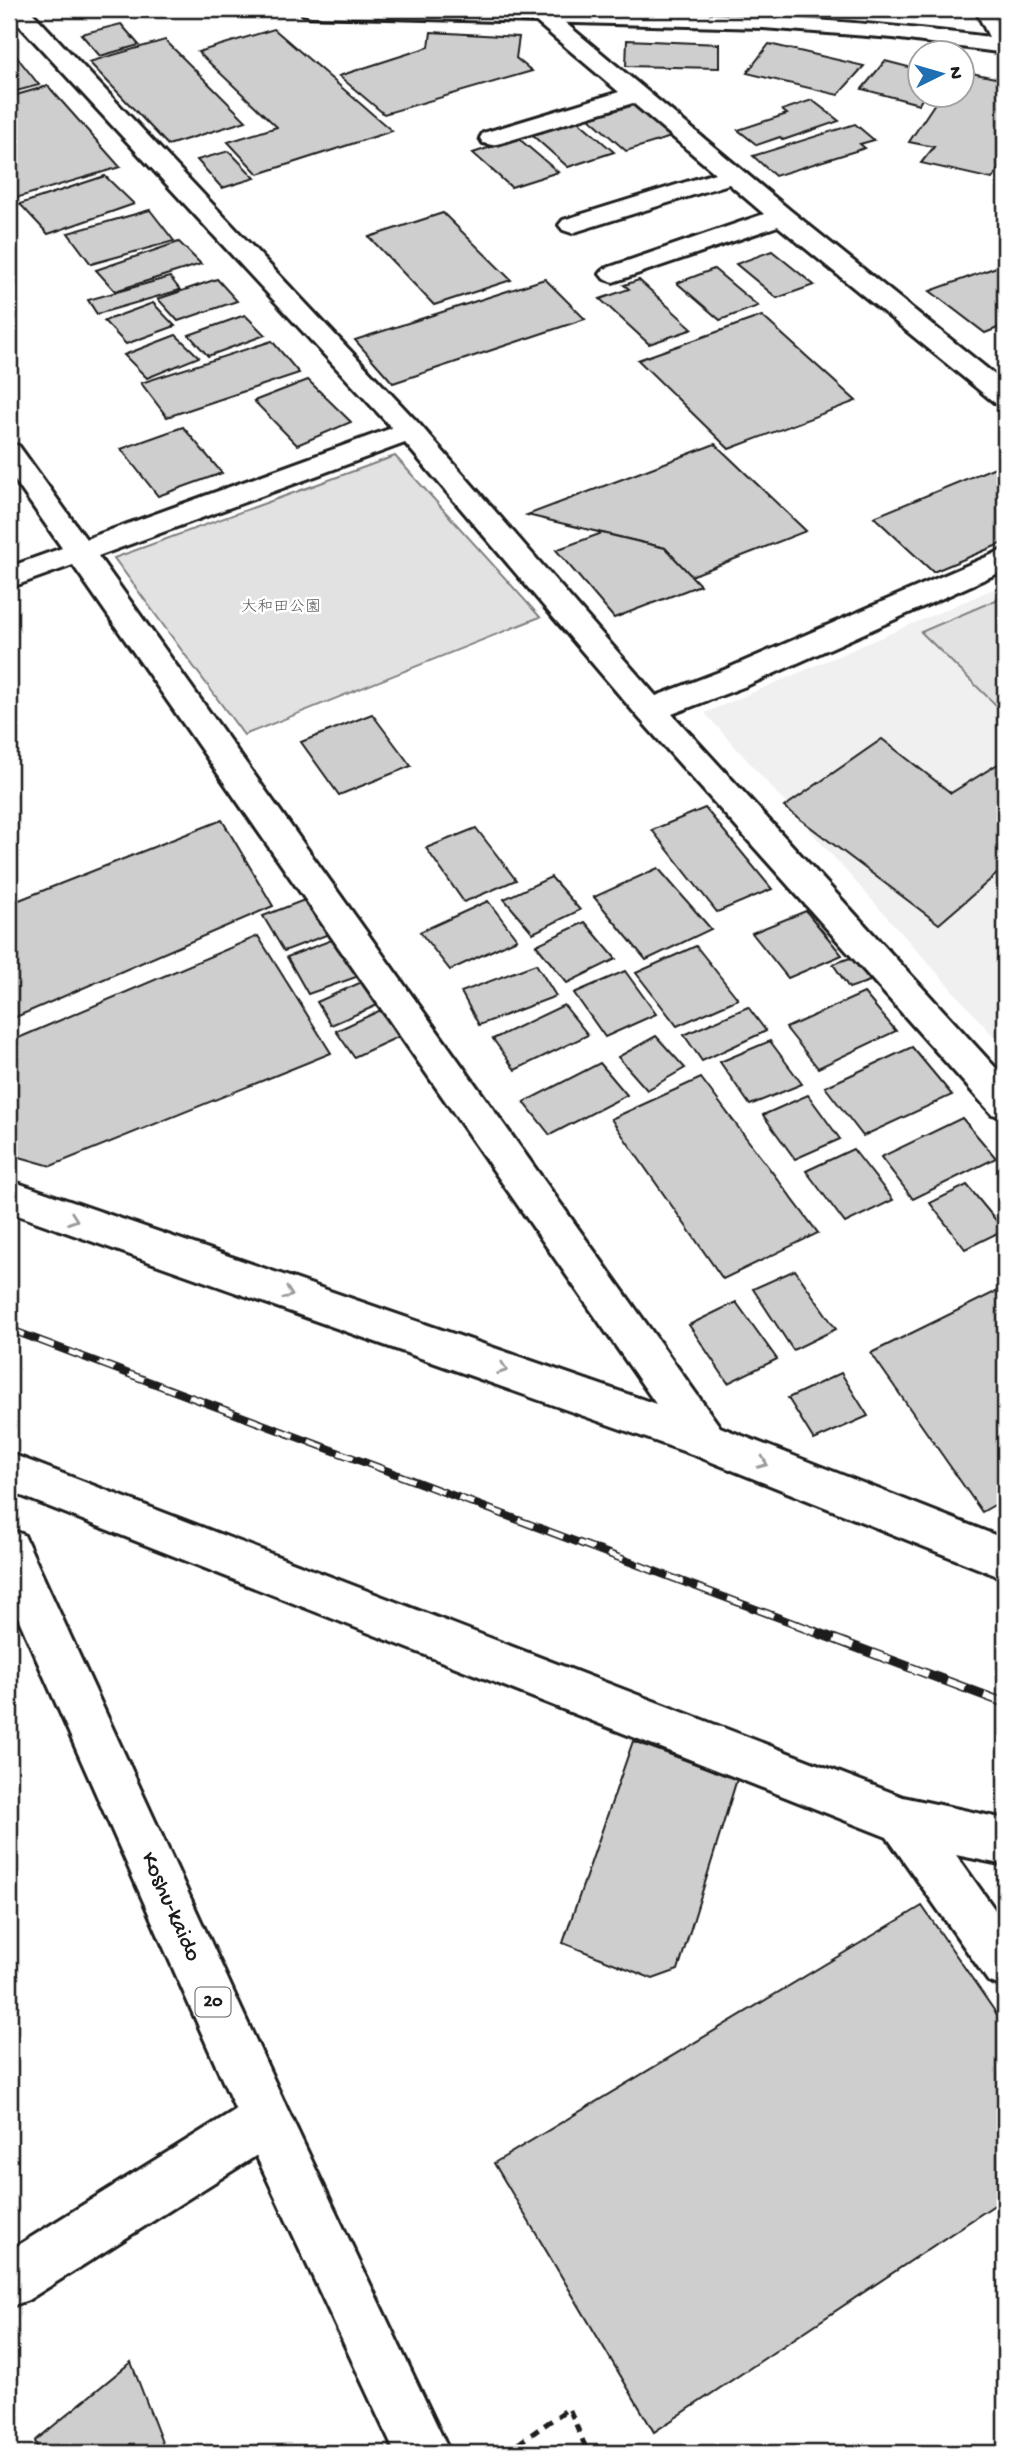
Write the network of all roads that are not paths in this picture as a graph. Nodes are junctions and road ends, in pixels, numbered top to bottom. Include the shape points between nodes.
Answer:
1 (17, 9) edge
2 (311, 9) edge
3 (986, 9) edge
4 (478, 11) edge
5 (543, 16) junction
6 (1005, 46) edge
7 (634, 94) junction
8 (492, 138) dead end
9 (733, 175) junction
10 (782, 216) junction
11 (594, 246) dead end
12 (613, 274) dead end
13 (1005, 397) edge
14 (410, 431) junction
15 (9, 452) edge
16 (80, 552) junction
17 (1005, 559) edge
18 (9, 578) edge
19 (650, 710) junction
20 (1005, 1103) edge
21 (9, 1196) edge
22 (705, 1440) junction
23 (9, 1472) edge
24 (9, 1549) edge
25 (1005, 1559) edge
26 (903, 1820) junction
27 (1005, 1842) edge
28 (1005, 1964) edge
29 (266, 2120) junction
30 (9, 2281) edge
31 (424, 2453) edge

1 - 14 main road
2 - 4 main road
3 - 6 main road
4 - 5 main road
5 - 6 main road via 764,21
5 - 7 main road
7 - 8 main road
7 - 9 main road
9 - 10 main road
9 - 11 main road via 563,217
10 - 12 main road
10 - 13 main road
14 - 16 main road
14 - 19 main road
15 - 16 main road
16 - 18 main road
16 - 22 main road
17 - 19 main road via 735,678
19 - 20 main road
21 -> 22 main road
22 -> 25 main road
23 - 26 main road
24 - 29 main road, Koshu-kaido / 20
26 - 27 main road
26 - 28 main road
29 - 30 main road
29 - 31 main road, Koshu-kaido / 20

